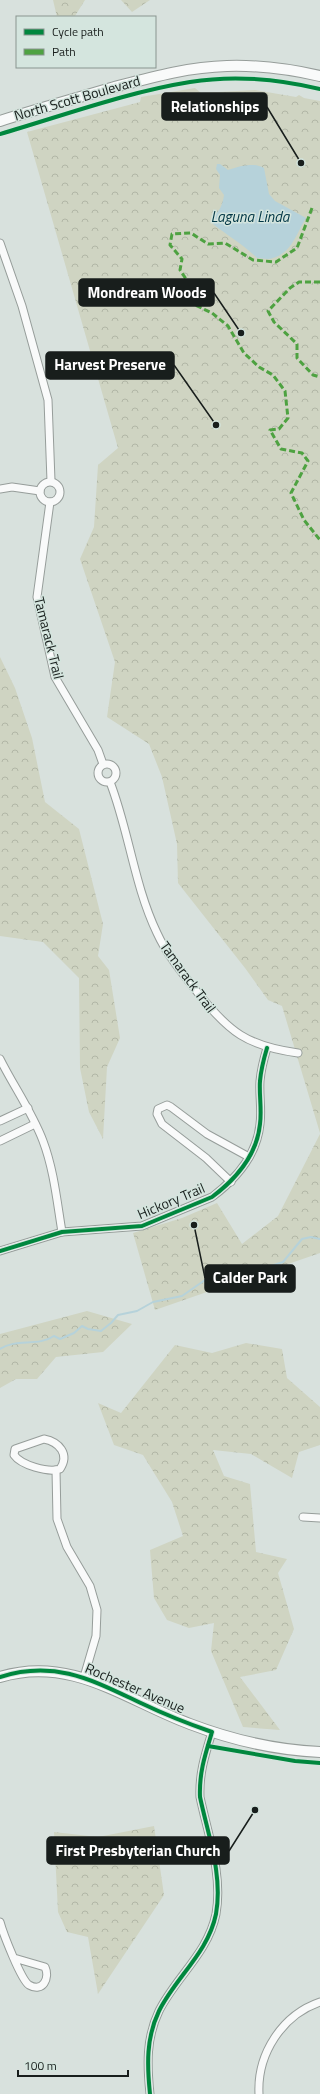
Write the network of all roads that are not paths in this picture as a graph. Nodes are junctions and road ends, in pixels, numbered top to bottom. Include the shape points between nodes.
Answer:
1 (320, 76) edge
2 (0, 121) edge
3 (0, 243) edge
4 (52, 482) junction
5 (0, 488) edge
6 (40, 491) junction
7 (50, 502) junction
8 (103, 764) junction
9 (110, 782) junction
10 (267, 1048) junction
11 (298, 1053) dead end
12 (0, 1059) edge
13 (28, 1108) junction
14 (0, 1121) edge
15 (35, 1124) junction
16 (0, 1141) edge
17 (249, 1156) junction
18 (230, 1182) junction
19 (62, 1232) junction
20 (0, 1251) edge
21 (56, 1470) junction
22 (303, 1517) dead end
23 (320, 1518) edge
24 (0, 1677) edge
25 (84, 1677) junction
26 (212, 1732) junction
27 (320, 1752) edge
28 (0, 1922) edge
29 (14, 1958) junction
30 (320, 2002) edge
31 (150, 2094) edge
32 (259, 2094) edge

1 - 2 main road, North Scott Boulevard via 249,66 219,66 182,71
3 - 4 street via 22,306 48,400
4 - 6 street via 42,485
4 - 7 street via 58,485 60,491 56,500
5 - 6 street
6 - 7 street via 41,497
7 - 8 street, Tamarack Trail via 37,597 55,676 98,750
8 - 9 street, Tamarack Trail via 97,775 102,781
8 - 9 street, Tamarack Trail via 110,764 115,769 116,776
9 - 10 street, Tamarack Trail via 146,906 164,946 220,1020 248,1040
10 - 11 street, Tamarack Trail
10 - 17 street, Hickory Trail via 260,1079 258,1137
12 - 13 street
13 - 14 street
13 - 15 street
15 - 16 street
15 - 19 street via 48,1157
17 - 18 street, Hickory Trail
17 - 18 street via 207,1134 171,1107 167,1105 158,1109 157,1114 162,1124 206,1158
18 - 19 street, Hickory Trail via 212,1196 142,1226
19 - 20 street, Hickory Trail
21 - 21 street via 63,1464 64,1455 62,1448 52,1440 39,1440 15,1449 14,1455 23,1462 47,1470
21 - 25 street via 57,1519 67,1547 90,1586 97,1610 96,1636
22 - 23 street
24 - 25 main road, Rochester Avenue via 40,1670
25 - 26 main road, Rochester Avenue
26 - 27 main road, Rochester Avenue via 254,1744
26 - 31 street via 203,1759 200,1798 217,1876 215,1916 201,1952 168,1997 154,2024 148,2052
28 - 29 street
29 - 29 street via 29,1985 36,1987 43,1985 47,1980 45,1967
30 - 32 street via 296,2015 272,2042 262,2066

